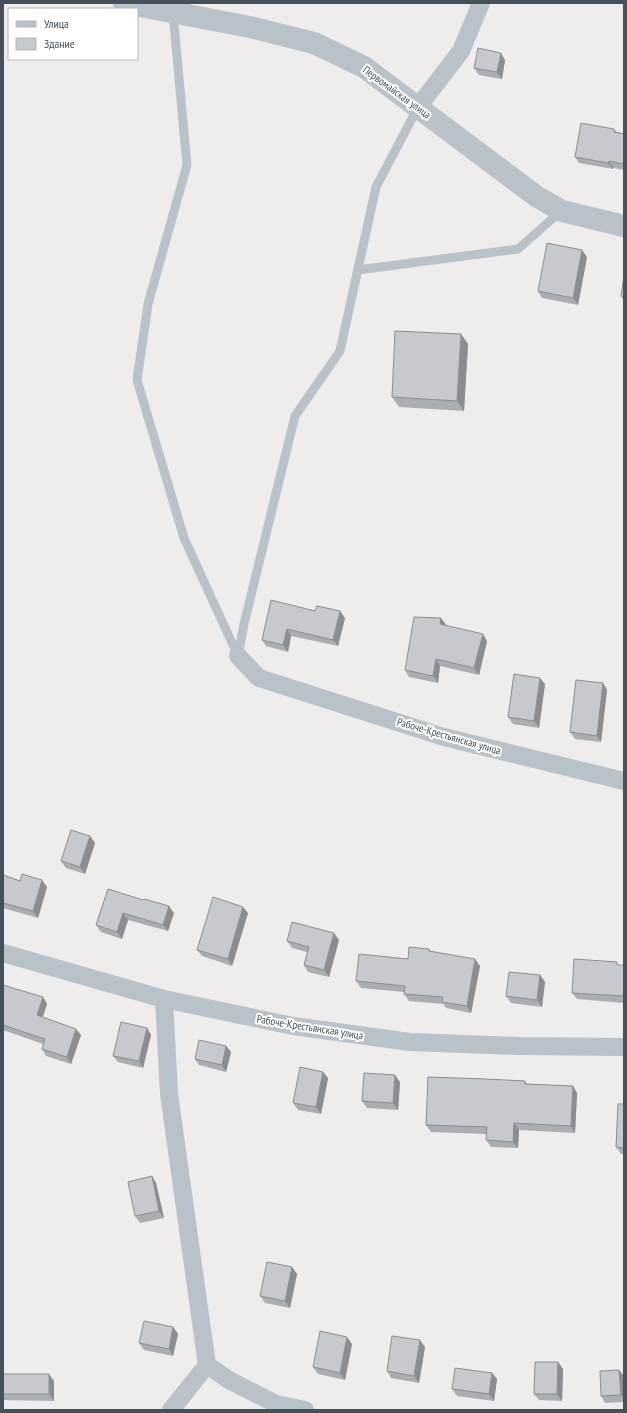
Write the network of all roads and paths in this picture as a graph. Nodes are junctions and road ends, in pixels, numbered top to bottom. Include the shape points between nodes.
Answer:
1 (124, 3) edge
2 (481, 3) edge
3 (175, 8) edge
4 (418, 107) junction
5 (562, 211) junction
6 (624, 226) edge
7 (358, 270) junction
8 (238, 656) junction
9 (624, 781) edge
10 (3, 953) edge
11 (164, 999) junction
12 (624, 1047) edge
13 (207, 1365) junction
14 (171, 1410) edge
15 (305, 1410) edge

1 - 3 street, Первомайская улица
2 - 4 street via 461,51
3 - 4 street, Первомайская улица via 314,43 364,67
3 - 8 lane via 187,165 148,304 137,380 184,538
4 - 5 street, Первомайская улица via 536,196
4 - 7 lane via 376,187
5 - 6 street, Первомайская улица
5 - 7 lane via 518,249
7 - 8 lane via 340,351 295,416
8 - 9 street, Рабоче-Крестьянская улица via 259,678 444,737
10 - 11 street, Рабоче-Крестьянская улица
11 - 12 street, Рабоче-Крестьянская улица via 292,1026 410,1042
11 - 13 street via 169,1094
13 - 14 street
13 - 15 street via 229,1380 276,1404

